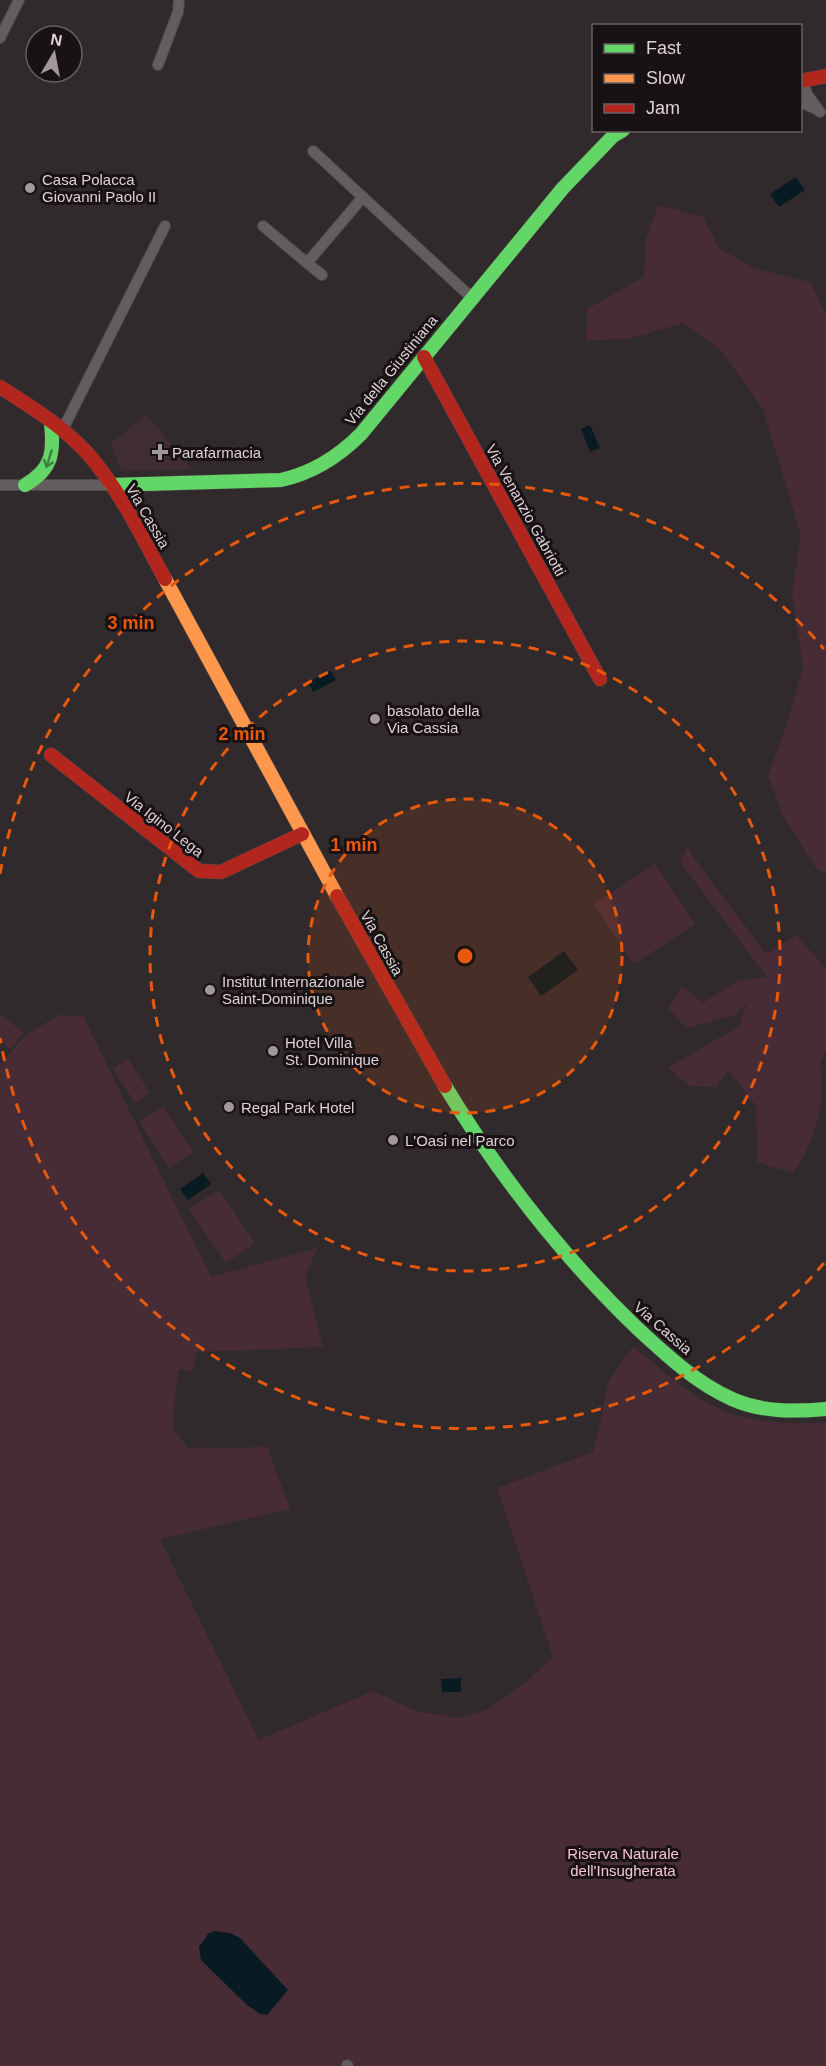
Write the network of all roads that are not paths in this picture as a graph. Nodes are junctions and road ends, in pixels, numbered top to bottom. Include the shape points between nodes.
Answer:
1 (19, 0) edge
2 (179, 0) edge
3 (0, 38) edge
4 (158, 65) dead end
5 (826, 75) edge
6 (802, 81) edge
7 (802, 102) edge
8 (823, 113) edge
9 (620, 132) edge
10 (313, 151) dead end
11 (363, 197) junction
12 (165, 226) dead end
13 (263, 226) dead end
14 (307, 263) junction
15 (322, 275) dead end
16 (472, 298) junction
17 (424, 357) junction
18 (0, 387) edge
19 (57, 427) junction
20 (0, 485) edge
21 (25, 485) junction
22 (111, 485) junction
23 (600, 679) dead end
24 (51, 755) dead end
25 (302, 834) junction
26 (826, 1409) edge

1 - 3 street
2 - 4 street
5 - 6 main road
6 - 8 street
7 - 8 street
9 - 16 main road, Via della Giustiniana via 563,188
10 - 11 street
11 - 14 street
11 - 16 street
12 - 19 street
13 - 14 street
14 - 15 street
16 - 17 main road, Via della Giustiniana
17 - 22 main road, Via della Giustiniana via 353,442 336,457 302,475 281,480
17 - 23 main road, Via Venanzio Gabriotti
18 - 19 main road, Via Cassia
19 -> 21 main road via 48,466
19 - 22 main road, Via Cassia via 87,454
20 - 21 street
21 - 22 street
22 - 25 main road, Via Cassia
24 - 25 main road, Via Igino Lega via 199,871 221,872
25 - 26 main road, Via Cassia via 413,1032 500,1173 579,1272 654,1343 696,1378 725,1395 768,1409

